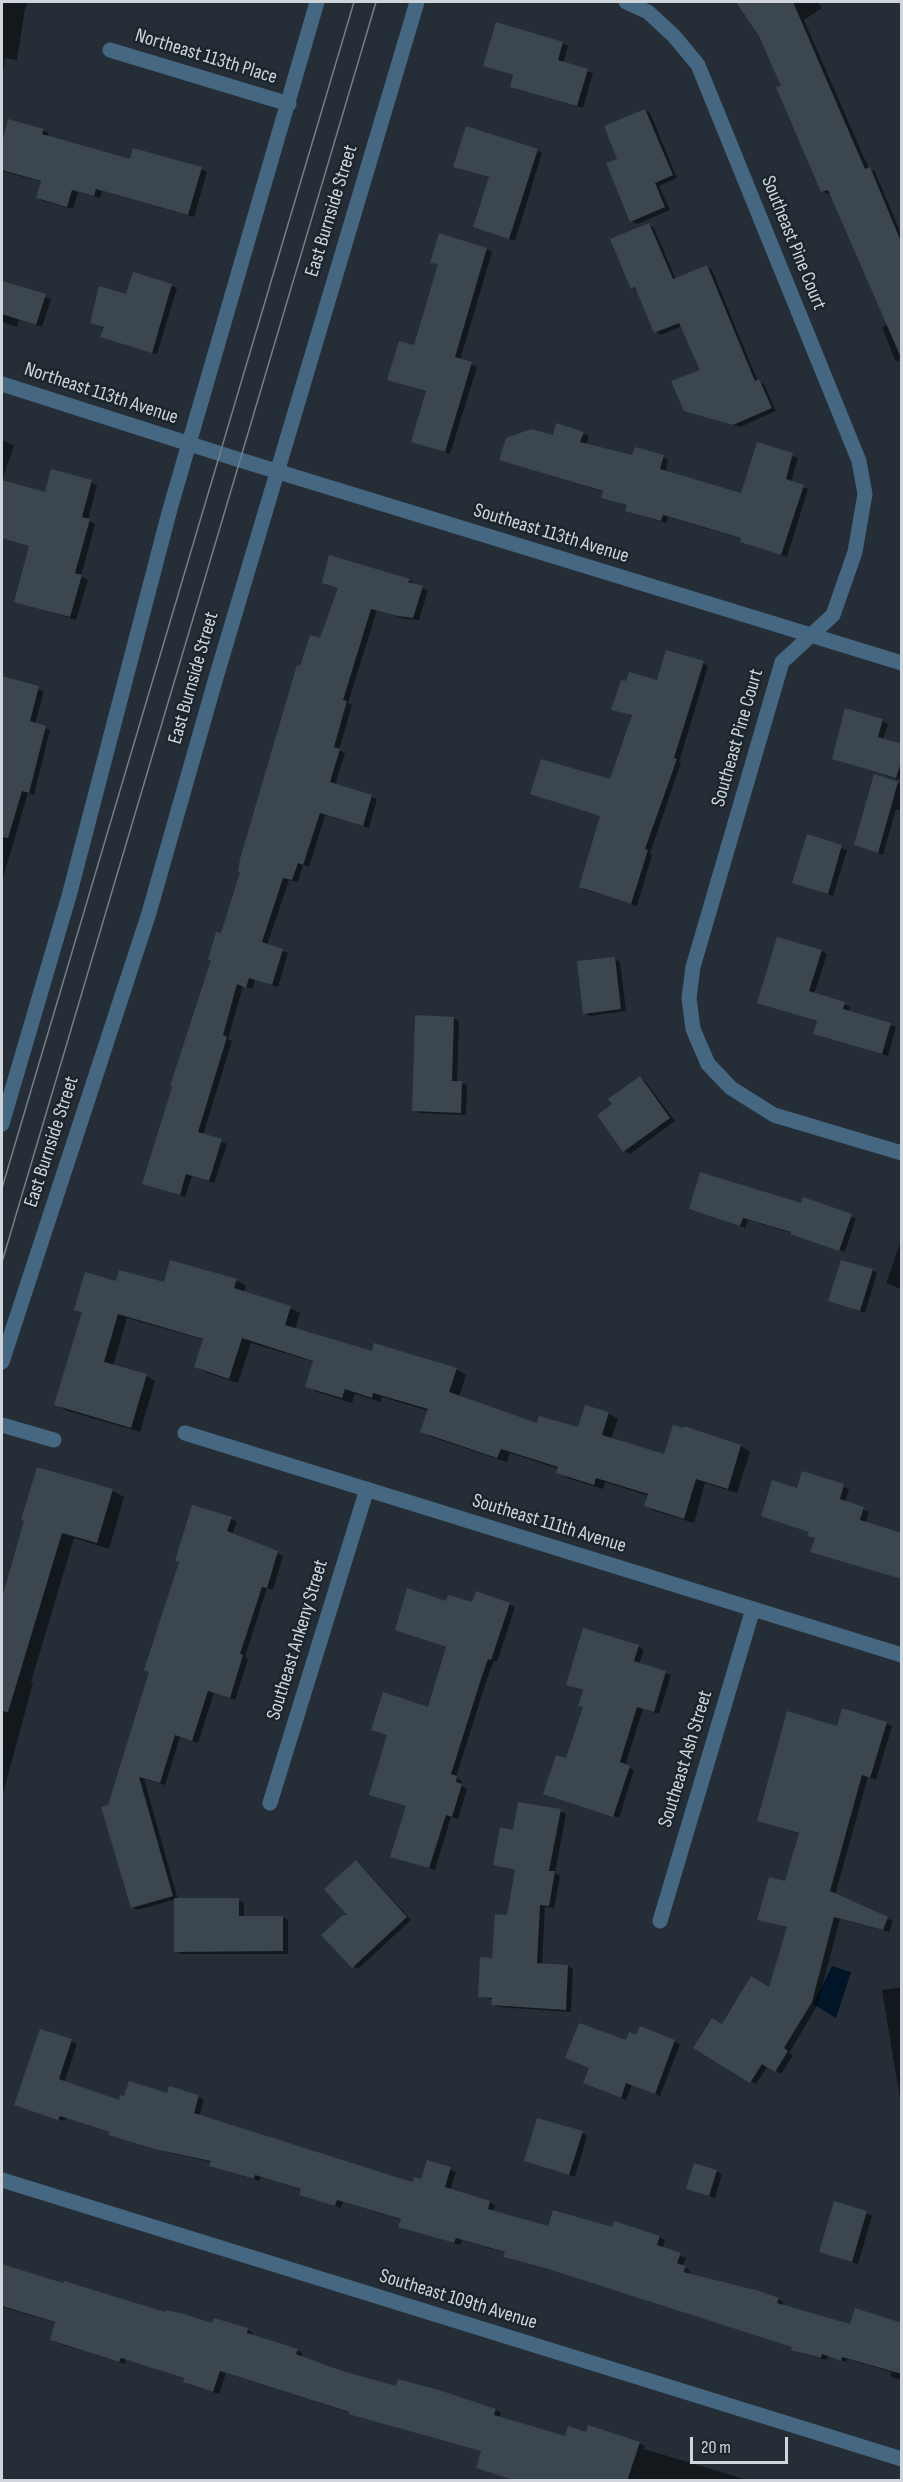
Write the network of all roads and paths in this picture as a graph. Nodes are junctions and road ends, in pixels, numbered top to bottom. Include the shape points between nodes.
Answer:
1 (317, 2) edge
2 (417, 2) edge
3 (626, 2) edge
4 (110, 50) dead end
5 (289, 104) junction
6 (2, 384) edge
7 (188, 444) junction
8 (276, 472) junction
9 (811, 635) junction
10 (902, 663) edge
11 (2, 1124) edge
12 (902, 1153) edge
13 (2, 1362) edge
14 (2, 1425) edge
15 (185, 1433) dead end
16 (54, 1440) dead end
17 (367, 1489) junction
18 (753, 1609) junction
19 (902, 1654) edge
20 (270, 1803) dead end
21 (660, 1921) dead end
22 (2, 2180) edge
23 (902, 2459) edge

1 - 5 street
2 - 8 street, East Burnside Street
3 - 9 street, Southeast Pine Court via 648,12 698,65 859,461 865,494 855,552 832,615
4 - 5 street, Northeast 113th Place
5 - 7 street
6 - 7 street, Northeast 113th Avenue
7 - 8 street, Southeast 113th Avenue
7 - 11 street via 69,896
8 - 9 street, Southeast 113th Avenue
8 - 13 street, East Burnside Street via 149,914
9 - 10 street, Southeast 113th Avenue
9 - 12 street, Southeast Pine Court via 782,662 693,967 689,998 693,1029 708,1064 731,1088 774,1115
14 - 16 street
15 - 17 street, Southeast 111th Avenue
17 - 18 street, Southeast 111th Avenue
17 - 20 street, Southeast Ankeny Street
18 - 19 street, Southeast 111th Avenue
18 - 21 street, Southeast Ash Street
22 - 23 street, Southeast 109th Avenue

